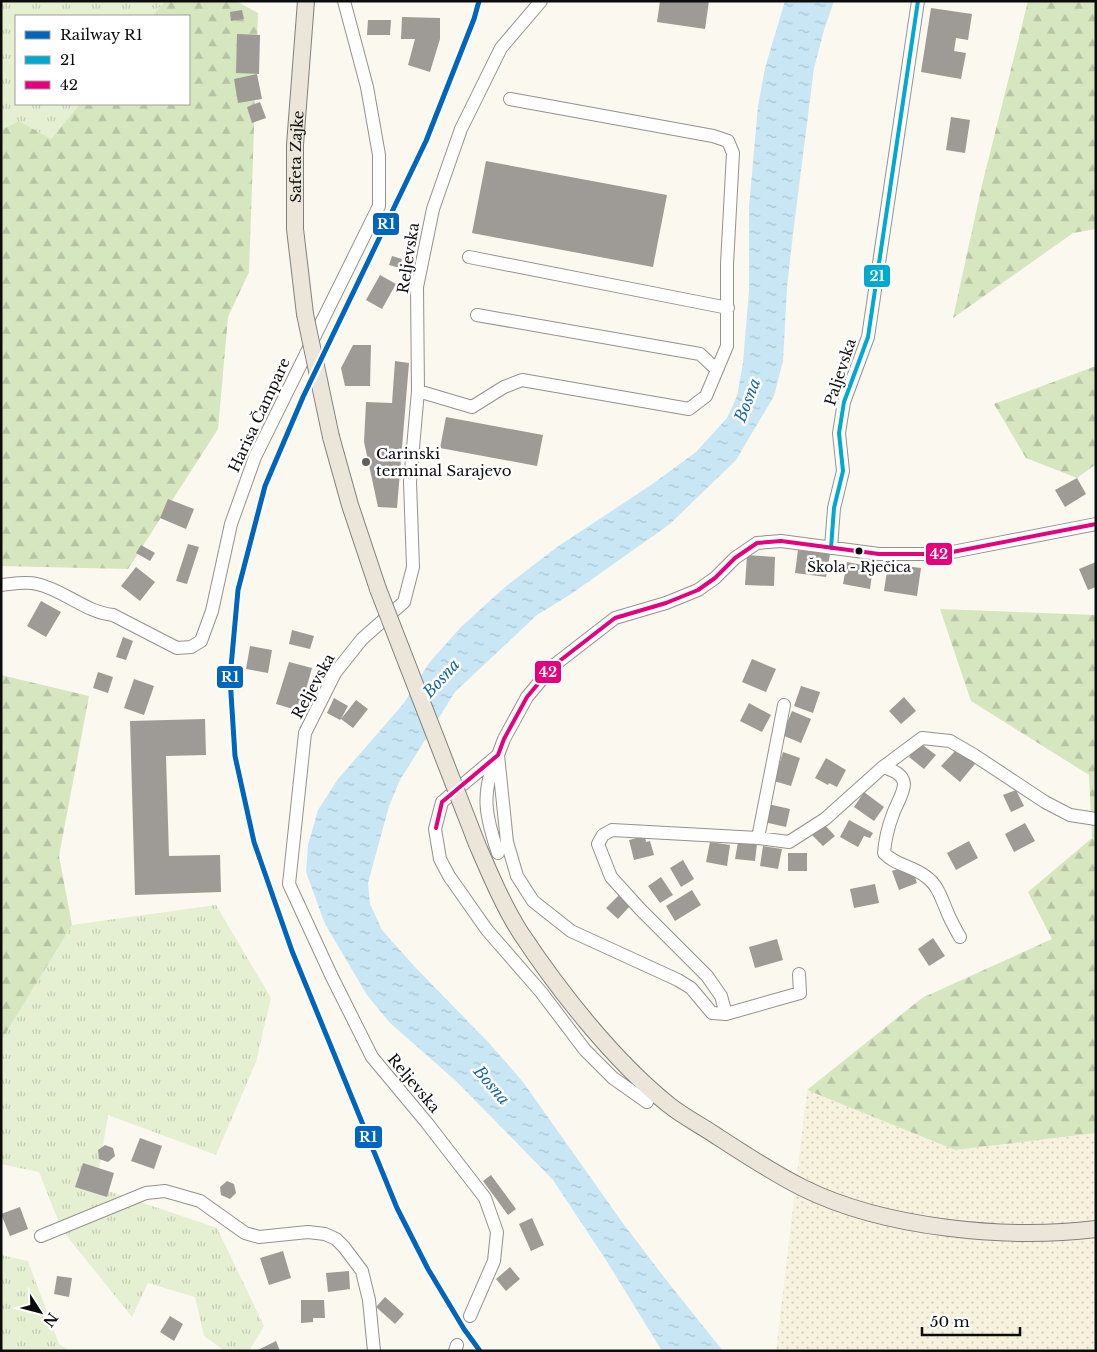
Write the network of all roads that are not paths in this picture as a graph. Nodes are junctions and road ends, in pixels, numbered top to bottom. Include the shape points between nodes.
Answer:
1 (306, 1) edge
2 (344, 1) edge
3 (541, 1) edge
4 (918, 1) edge
5 (510, 99) dead end
6 (469, 257) dead end
7 (728, 308) junction
8 (477, 315) dead end
9 (717, 370) junction
10 (418, 391) junction
11 (1096, 524) edge
12 (831, 548) junction
13 (1, 585) edge
14 (784, 705) dead end
15 (498, 755) junction
16 (883, 767) junction
17 (1096, 819) edge
18 (758, 838) junction
19 (498, 853) dead end
20 (960, 937) dead end
21 (799, 974) dead end
22 (726, 1014) junction
23 (647, 1102) dead end
24 (1096, 1229) edge
25 (41, 1236) dead end
26 (470, 1316) dead end
27 (374, 1351) edge

1 - 24 main road, Safeta Zajke, bridge via 295,145 295,219 306,314 332,436 350,506 378,590 477,844 520,931 597,1034 669,1105 752,1159 804,1188 886,1217 933,1225 996,1232
2 - 13 street, Harisa Čampare via 376,135 379,206 255,456 232,524 212,610 201,641 191,647 177,648 50,588 35,583
3 - 10 street, Reljevska via 501,48 461,129 433,209 418,287
4 - 12 street, Paljevska via 868,338 844,402 839,433 843,471 834,508
5 - 7 street via 728,140 733,152
6 - 7 street
7 - 9 street via 727,346
8 - 9 street via 700,354
9 - 10 street via 706,396 689,409 522,380 472,407
10 - 26 street, Reljevska via 410,482 413,567 404,602 362,639 335,673 305,733 289,884 372,1058 486,1198 497,1232 494,1261
11 - 12 street via 942,554 879,554
12 - 15 street via 782,541 757,543 698,590 615,618 554,666 527,697
14 - 18 street
15 - 19 street via 486,795 488,824
15 - 22 street via 507,842 518,876 533,901 571,931 678,980 691,988 712,1013
15 - 23 street via 442,802 435,829 440,858 487,930 541,992 585,1050 613,1078
16 - 17 street via 922,738 950,741 1045,802 1070,815
16 - 18 street via 825,819 789,842
16 - 20 street via 894,770 904,784 885,840 884,853 889,859 930,879
18 - 22 street via 612,830 598,844 611,877 707,976 721,996
21 - 22 street via 800,993
25 - 27 street via 146,1193 165,1191 200,1201 245,1233 259,1237 308,1232 325,1234 344,1247 362,1271 369,1300

